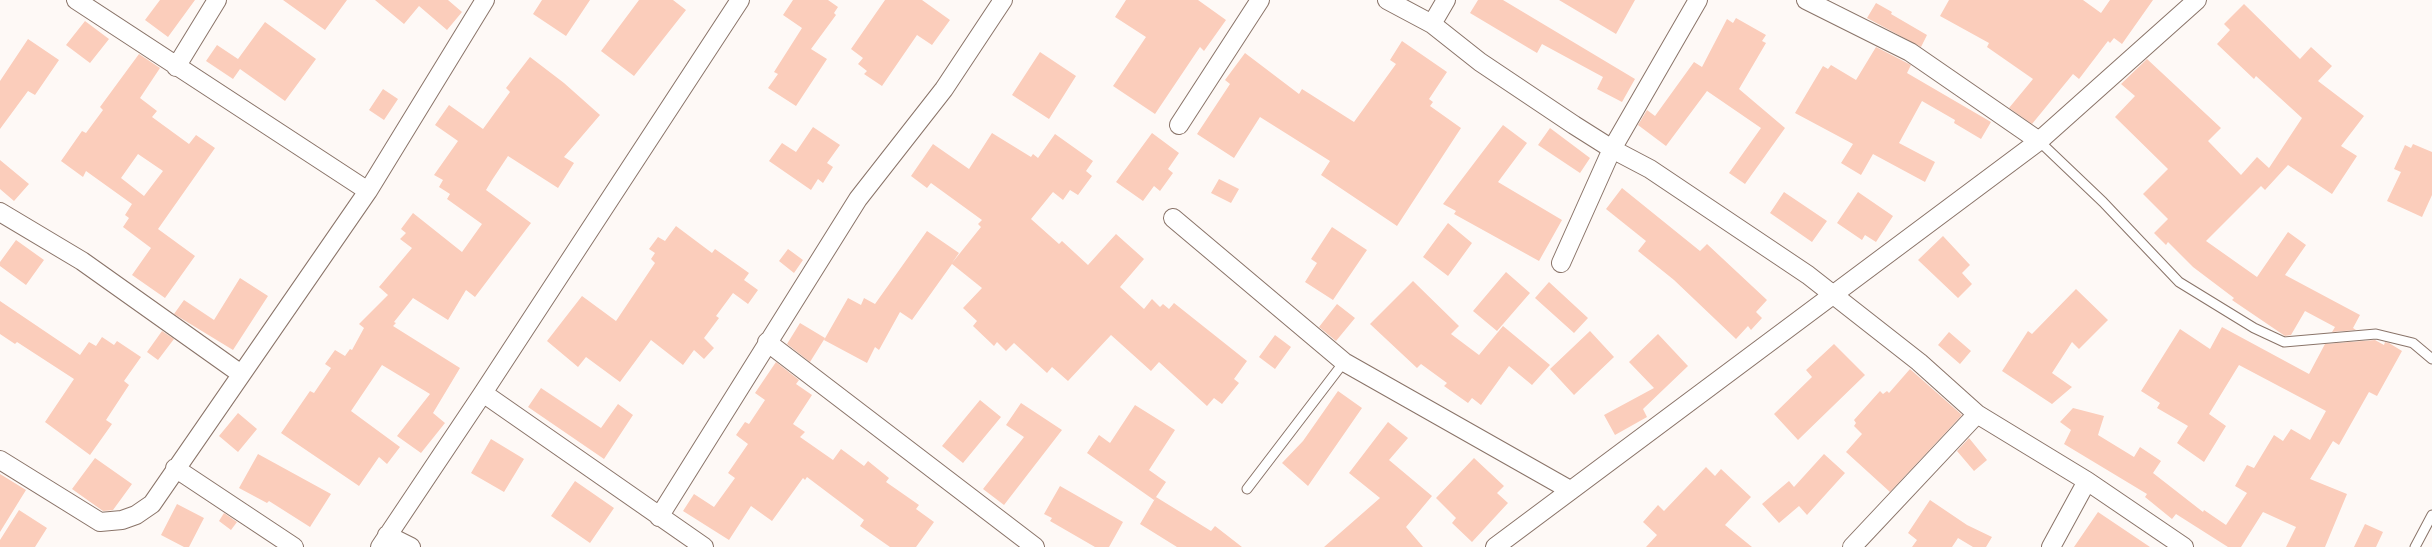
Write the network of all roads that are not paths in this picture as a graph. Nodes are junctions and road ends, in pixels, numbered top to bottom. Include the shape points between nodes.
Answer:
1 (76, 0) edge
2 (217, 0) edge
3 (485, 0) edge
4 (740, 0) edge
5 (1002, 0) edge
6 (1260, 0) edge
7 (1387, 0) edge
8 (1446, 0) edge
9 (1698, 0) edge
10 (1806, 0) edge
11 (2197, 0) edge
12 (1432, 24) junction
13 (176, 67) junction
14 (1180, 125) dead end
15 (2039, 141) junction
16 (1612, 149) junction
17 (368, 191) junction
18 (0, 212) edge
19 (1173, 218) dead end
20 (1561, 263) dead end
21 (1834, 296) junction
22 (767, 342) junction
23 (2432, 359) edge
24 (1344, 362) junction
25 (241, 374) junction
26 (483, 393) junction
27 (1977, 414) junction
28 (0, 460) edge
29 (175, 468) junction
30 (2087, 481) junction
31 (1247, 489) dead end
32 (1570, 490) junction
33 (2432, 515) edge
34 (660, 517) junction
35 (384, 541) edge
36 (294, 547) edge
37 (411, 547) edge
38 (704, 547) edge
39 (1035, 547) edge
40 (1496, 547) edge
41 (1852, 547) edge
42 (2051, 547) edge
43 (2184, 547) edge
44 (2415, 547) edge

1 - 13 street
2 - 13 street
3 - 17 street
4 - 26 street
5 - 22 street via 944,88 858,199
6 - 14 street
7 - 12 street
8 - 12 street
9 - 16 street
10 - 15 street via 1910,52
11 - 15 street
12 - 16 street via 1480,62
13 - 17 street
15 - 21 street
15 - 23 lane via 2103,202 2178,282 2254,328 2284,342 2376,334 2413,343
16 - 20 street
16 - 21 street via 1650,169 1808,275
17 - 25 street
18 - 25 street via 82,261
19 - 24 street
21 - 27 street via 1919,362
21 - 32 street
22 - 34 street
22 - 39 street
24 - 31 lane
24 - 32 street
25 - 29 street
26 - 34 street
26 - 35 street
27 - 30 street
27 - 41 street
28 - 29 street via 100,522 122,520 136,515 152,504
29 - 36 street
30 - 42 street
30 - 43 street
32 - 40 street
33 - 44 lane
34 - 38 street
35 - 37 street

